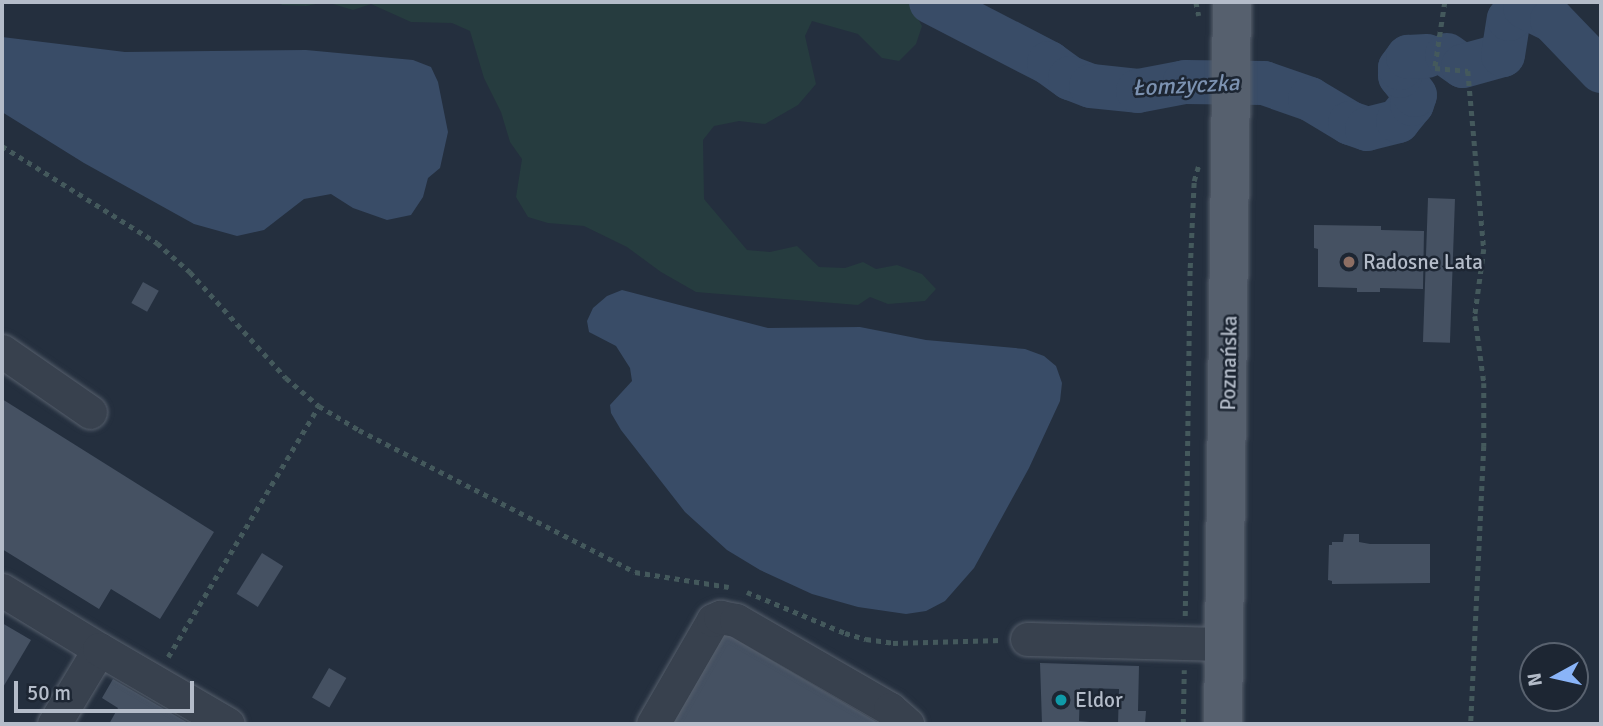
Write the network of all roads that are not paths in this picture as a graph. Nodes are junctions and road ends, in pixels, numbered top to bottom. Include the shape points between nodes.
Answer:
1 (1231, 2) edge
2 (2, 351) edge
3 (90, 412) dead end
4 (2, 590) edge
5 (1027, 639) road end
6 (1224, 644) junction
7 (99, 649) junction
8 (54, 724) edge
9 (228, 724) edge
10 (653, 724) edge
11 (907, 724) edge
12 (1223, 724) edge

1 - 6 main road, Poznańska
2 - 3 lane
4 - 7 lane
5 - 6 lane
6 - 12 main road, Poznańska
7 - 8 lane
7 - 9 lane
10 - 11 lane via 713,620 720,617 736,620 771,640 890,709

